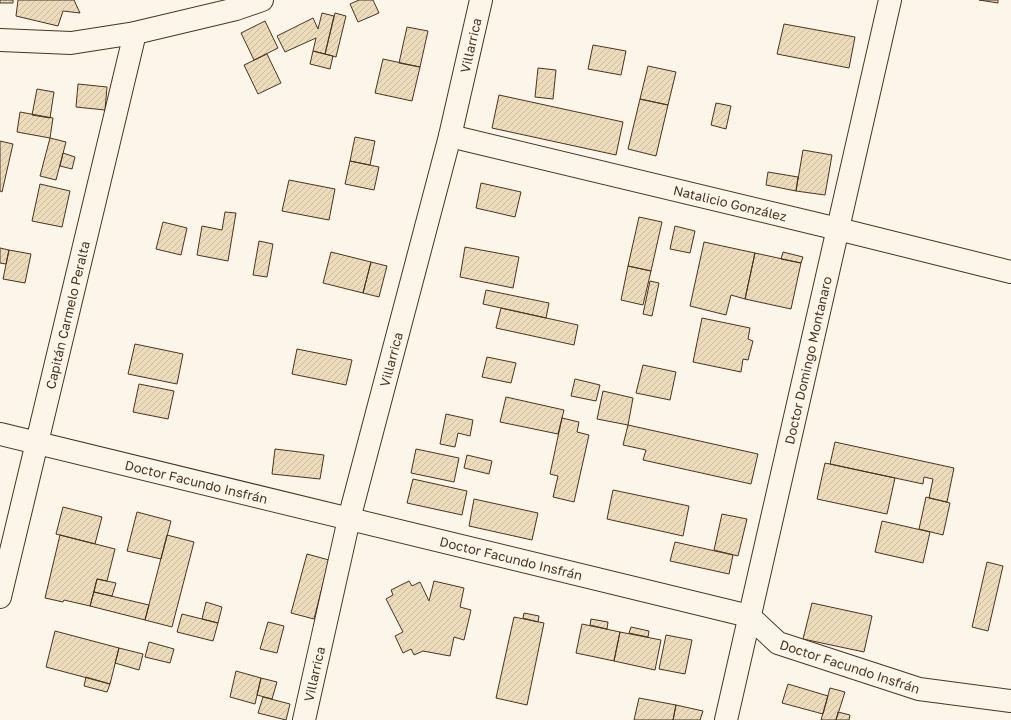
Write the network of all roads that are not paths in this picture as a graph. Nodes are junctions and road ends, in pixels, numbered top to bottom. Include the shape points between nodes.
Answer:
1 (262, 0) edge
2 (481, 0) edge
3 (890, 0) edge
4 (136, 33) junction
5 (0, 40) edge
6 (450, 136) junction
7 (838, 228) junction
8 (1011, 272) edge
9 (0, 434) edge
10 (37, 443) junction
11 (349, 519) junction
12 (0, 597) edge
13 (749, 616) junction
14 (1011, 701) edge
15 (304, 720) edge
16 (726, 720) edge

1 - 4 street via 236,9
2 - 6 street, Villarrica
3 - 7 street, Doctor Domingo Montanaro
4 - 5 street via 71,44
4 - 10 street, Capitán Carmelo Peralta
6 - 7 street, Natalicio González
6 - 11 street, Villarrica
7 - 8 street, Natalicio González
7 - 13 street, Doctor Domingo Montanaro
9 - 10 street, Doctor Facundo Insfrán
10 - 11 street, Doctor Facundo Insfrán
10 - 12 street, Capitán Carmelo Peralta
11 - 13 street, Doctor Facundo Insfrán
11 - 15 street, Villarrica
13 - 14 street, Doctor Facundo Insfrán via 778,643 919,689
13 - 16 street, Doctor Domingo Montanaro

